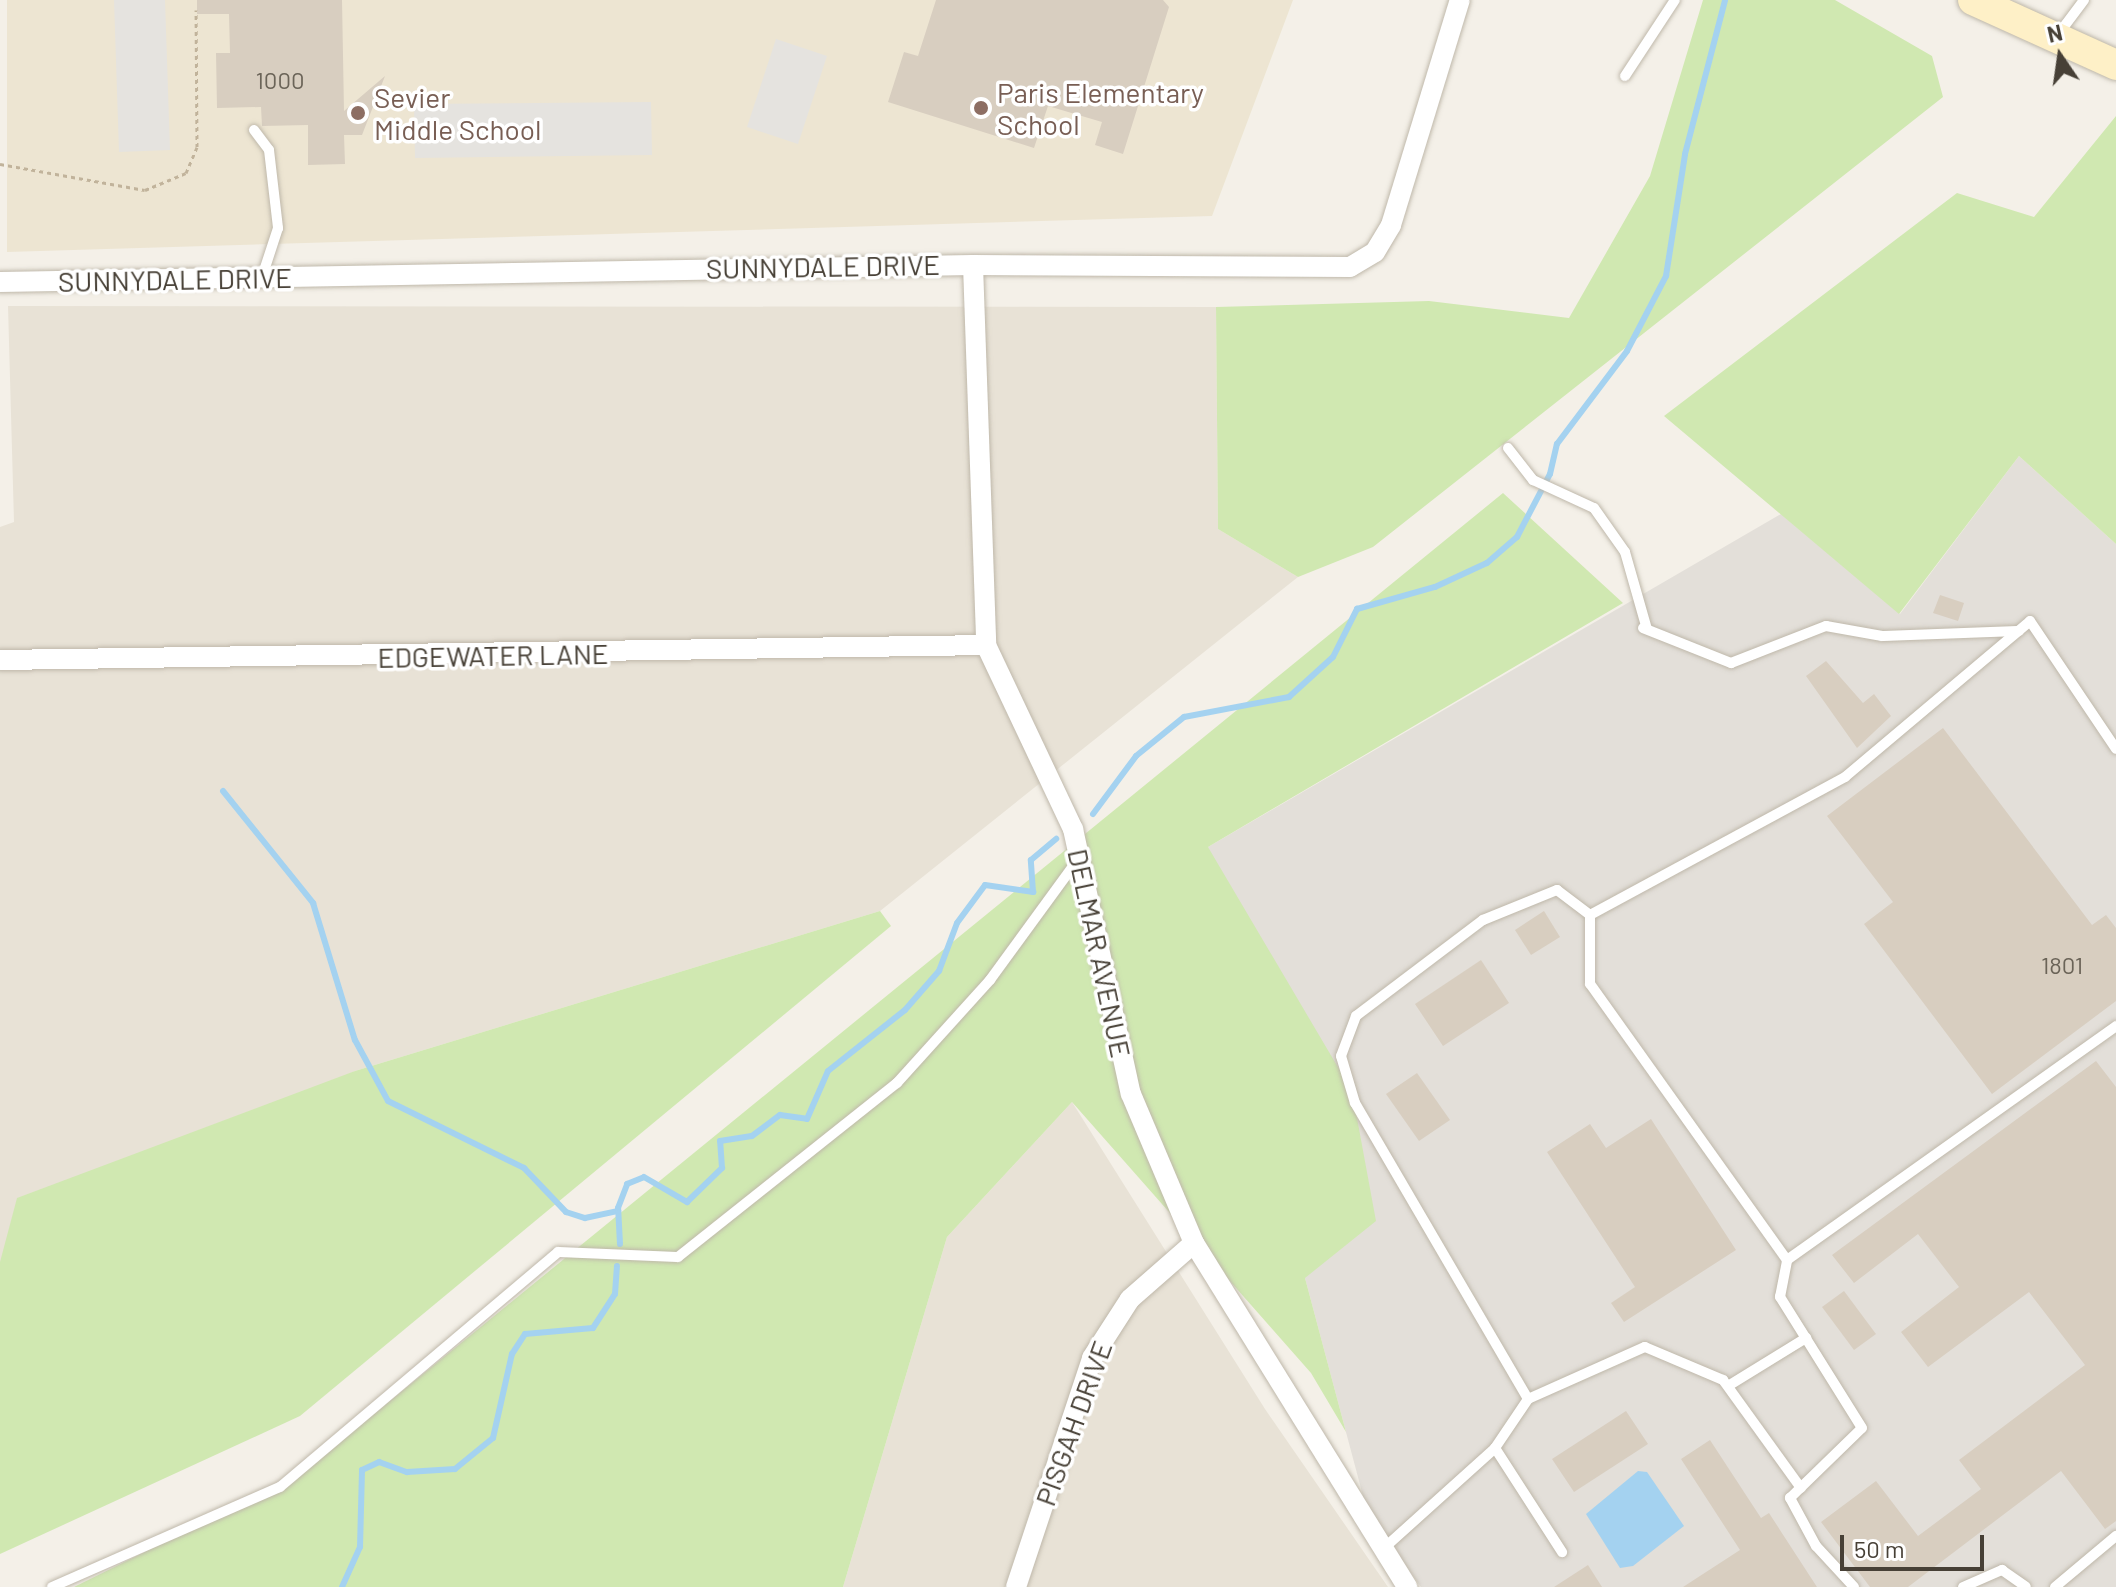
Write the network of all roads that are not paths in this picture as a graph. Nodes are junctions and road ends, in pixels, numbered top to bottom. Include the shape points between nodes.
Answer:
1 (1460, 0) edge
2 (1675, 0) edge
3 (1973, 0) edge
4 (2084, 0) edge
5 (2055, 37) junction
6 (2116, 65) edge
7 (1625, 76) dead end
8 (254, 130) dead end
9 (973, 265) junction
10 (262, 277) junction
11 (0, 282) edge
12 (1508, 448) dead end
13 (2019, 631) junction
14 (986, 645) junction
15 (0, 660) edge
16 (2116, 749) edge
17 (1080, 857) junction
18 (1590, 915) junction
19 (2116, 1026) edge
20 (1194, 1243) junction
21 (1787, 1260) junction
22 (1806, 1338) junction
23 (1728, 1386) junction
24 (1528, 1399) junction
25 (1495, 1448) junction
26 (1801, 1488) junction
27 (2116, 1536) edge
28 (1383, 1549) junction
29 (1562, 1552) dead end
30 (52, 1587) edge
31 (1016, 1587) edge
32 (1407, 1587) edge
33 (1854, 1587) edge
34 (1963, 1587) edge
35 (2026, 1587) edge
36 (2055, 1587) edge

1 - 9 street, SUNNYDALE DRIVE via 1391,225 1358,265
2 - 7 lane
3 - 5 street
4 - 5 lane
5 - 6 street
8 - 10 lane via 269,150 278,228
9 - 10 street, SUNNYDALE DRIVE
9 - 14 street, DELMAR AVENUE
10 - 11 street, SUNNYDALE DRIVE
12 - 13 lane via 1533,480 1594,508 1625,552 1645,628 1731,663 1826,626 1882,636
13 - 16 lane via 2030,621
13 - 18 lane via 1845,777
14 - 15 street, EDGEWATER LANE
14 - 17 street, DELMAR AVENUE via 1036,737
17 - 20 street, DELMAR AVENUE via 1131,1094
17 - 30 lane via 990,980 897,1083 678,1257 558,1252 280,1487
18 - 21 lane via 1590,984
18 - 24 lane via 1557,890 1483,920 1356,1016 1341,1056 1355,1103
19 - 21 lane
20 - 28 street, DELMAR AVENUE
20 - 31 street, PISGAH DRIVE via 1130,1299 1092,1358
21 - 22 lane via 1780,1297
22 - 23 lane
22 - 26 lane via 1862,1428
23 - 24 lane via 1645,1347
23 - 26 lane
24 - 25 lane
25 - 28 lane
25 - 29 lane
26 - 33 lane via 1790,1498 1816,1546
27 - 36 lane
28 - 32 street, DELMAR AVENUE
34 - 35 lane via 1993,1570

